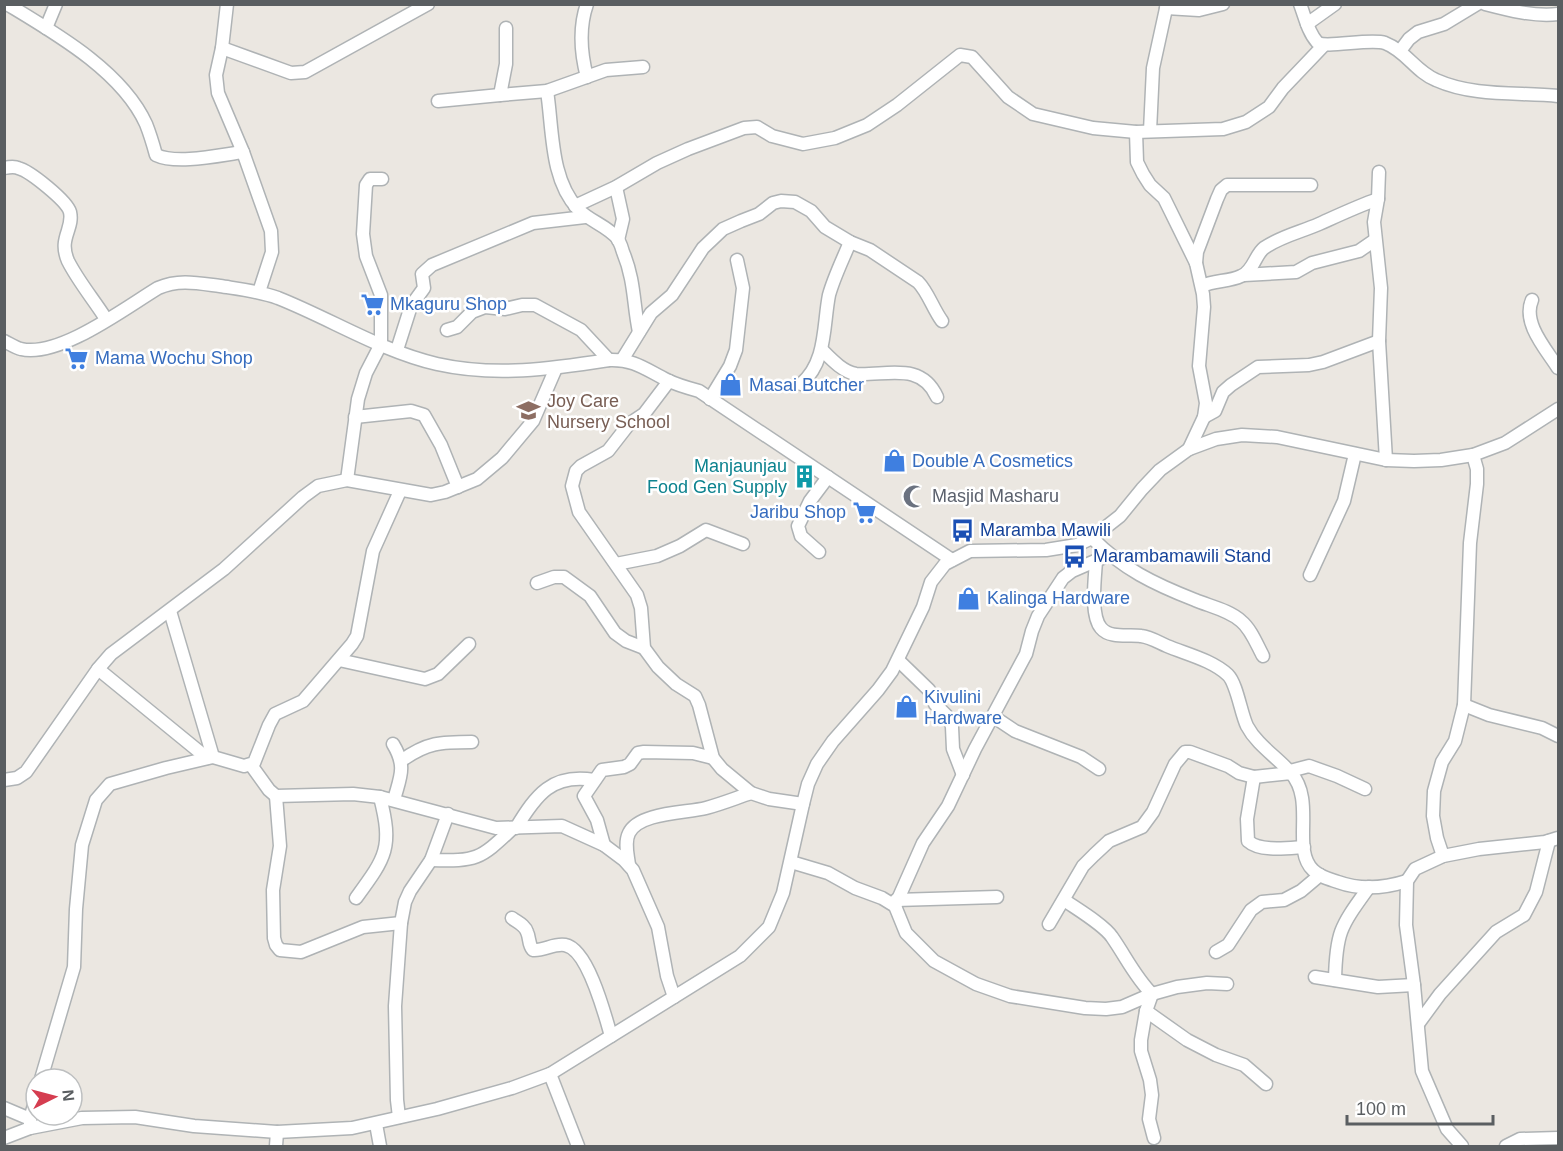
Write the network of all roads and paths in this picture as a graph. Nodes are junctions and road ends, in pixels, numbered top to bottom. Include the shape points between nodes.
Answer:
1 (7, 4) edge
2 (56, 4) edge
3 (228, 4) edge
4 (428, 4) edge
5 (587, 4) edge
6 (1222, 4) edge
7 (1300, 4) edge
8 (1335, 4) edge
9 (1477, 4) edge
10 (1485, 4) edge
11 (1167, 6) edge
12 (1558, 14) edge
13 (1307, 24) junction
14 (46, 28) junction
15 (506, 28) dead end
16 (1324, 45) junction
17 (222, 48) junction
18 (1400, 51) junction
19 (643, 67) dead end
20 (587, 77) junction
21 (547, 92) junction
22 (500, 95) junction
23 (1558, 96) edge
24 (438, 101) dead end
25 (1150, 131) junction
26 (1136, 132) junction
27 (243, 152) junction
28 (4, 168) edge
29 (1379, 172) dead end
30 (382, 179) dead end
31 (1311, 185) dead end
32 (616, 187) junction
33 (1378, 199) junction
34 (575, 206) junction
35 (585, 217) junction
36 (618, 240) junction
37 (1376, 240) junction
38 (850, 242) junction
39 (737, 260) dead end
40 (1196, 263) junction
41 (1244, 275) junction
42 (1202, 286) junction
43 (259, 292) junction
44 (1532, 300) dead end
45 (106, 319) junction
46 (942, 321) dead end
47 (447, 330) dead end
48 (639, 332) junction
49 (4, 341) edge
50 (1379, 341) junction
51 (381, 344) junction
52 (398, 350) junction
53 (822, 350) junction
54 (609, 360) junction
55 (622, 360) junction
56 (556, 368) junction
57 (1558, 368) edge
58 (669, 381) junction
59 (801, 384) dead end
60 (937, 396) dead end
61 (710, 399) junction
62 (1558, 409) edge
63 (355, 417) junction
64 (1204, 417) junction
65 (1189, 449) junction
66 (1355, 454) junction
67 (1473, 455) junction
68 (1386, 460) junction
69 (828, 477) junction
70 (347, 480) junction
71 (458, 487) junction
72 (400, 491) junction
73 (1092, 538) junction
74 (743, 544) dead end
75 (819, 552) dead end
76 (1109, 555) junction
77 (952, 560) junction
78 (1096, 561) junction
79 (616, 564) junction
80 (1310, 575) dead end
81 (537, 583) dead end
82 (170, 611) junction
83 (469, 644) dead end
84 (644, 648) junction
85 (1263, 656) dead end
86 (339, 660) junction
87 (898, 660) junction
88 (98, 669) junction
89 (1464, 705) junction
90 (994, 717) junction
91 (1558, 736) edge
92 (471, 742) dead end
93 (393, 744) dead end
94 (210, 758) junction
95 (713, 758) junction
96 (401, 761) junction
97 (251, 765) junction
98 (1099, 769) dead end
99 (1291, 772) junction
100 (963, 775) junction
101 (1254, 777) junction
102 (4, 780) edge
103 (594, 780) junction
104 (1365, 789) dead end
105 (751, 793) junction
106 (276, 796) junction
107 (380, 797) junction
108 (394, 800) junction
109 (803, 804) junction
110 (448, 814) junction
111 (514, 828) junction
112 (1554, 839) edge
113 (604, 845) junction
114 (1304, 847) junction
115 (1443, 856) junction
116 (431, 860) junction
117 (791, 862) junction
118 (629, 865) junction
119 (1320, 876) junction
120 (1407, 881) junction
121 (1369, 887) junction
122 (997, 897) dead end
123 (356, 898) dead end
124 (1064, 900) junction
125 (895, 903) junction
126 (512, 918) dead end
127 (401, 923) junction
128 (1049, 924) dead end
129 (1216, 952) dead end
130 (1315, 977) dead end
131 (1335, 980) junction
132 (1227, 984) dead end
133 (1414, 985) junction
134 (1152, 994) junction
135 (674, 998) junction
136 (1146, 1011) junction
137 (1418, 1024) junction
138 (611, 1036) junction
139 (45, 1067) edge
140 (550, 1074) junction
141 (1266, 1084) dead end
142 (4, 1108) edge
143 (399, 1118) junction
144 (84, 1119) edge
145 (24, 1120) edge
146 (376, 1124) junction
147 (24, 1126) edge
148 (277, 1132) junction
149 (4, 1138) edge
150 (1154, 1138) dead end
151 (1558, 1138) edge
152 (276, 1146) edge
153 (380, 1146) edge
154 (578, 1146) edge
155 (1462, 1146) edge
156 (1506, 1146) edge

1 - 14 street
2 - 14 street
3 - 17 street
4 - 17 street via 305,72 291,73
5 - 20 street via 582,24
6 - 11 street via 1199,10
7 - 13 street
8 - 13 street
9 - 18 street via 1444,24 1418,32
10 - 12 street
11 - 25 street via 1153,68
13 - 16 street via 1318,43
14 - 27 street via 109,75 128,95 146,123 156,155 182,159
15 - 22 street via 506,64
16 - 18 street via 1381,42
16 - 25 street via 1269,107 1246,122 1223,129
17 - 27 street via 216,75 218,93
18 - 23 street via 1435,80 1470,91
19 - 20 street via 606,70
20 - 21 street
21 - 22 street
21 - 34 street via 559,172
22 - 24 street
25 - 26 street
26 - 32 street via 1093,128 1033,114 1008,97 972,57 960,55 867,125 835,138 803,144 772,136 758,127 744,129 688,148
26 - 40 street via 1137,162 1164,198
27 - 43 street via 272,241
28 - 45 street via 17,167 64,201 71,222 65,235 68,260
29 - 33 street
30 - 51 street via 370,179 366,185 363,230 366,256 381,295
31 - 40 street via 1227,185 1217,199
32 - 34 street
32 - 36 street via 623,219
33 - 37 street
33 - 41 street via 1272,244 1262,250
34 - 35 street
35 - 36 street
35 - 52 street via 533,223 432,265 422,274 424,288 411,306
36 - 48 street via 633,279
37 - 41 street via 1359,251 1312,263 1296,272
37 - 50 street via 1381,288
38 - 46 street via 870,249 918,282
38 - 48 street via 795,202 773,202 759,214 741,220 713,238 672,295 651,313
38 - 53 street via 830,293
39 - 61 street via 743,288 736,350
40 - 42 street
41 - 42 street
42 - 64 street via 1199,366 1206,404
43 - 45 street via 171,282
43 - 51 street
44 - 57 street via 1530,321
45 - 49 street via 78,337 46,348 21,349
47 - 54 street via 485,307 505,309 535,304 581,330
48 - 55 street
50 - 64 street via 1323,362 1258,367 1223,392 1215,411
50 - 68 street
51 - 52 street
51 - 63 street via 366,373
52 - 56 street via 463,369
53 - 59 street
53 - 60 street via 855,374 913,374
54 - 55 street
54 - 56 street
55 - 58 street via 634,362
56 - 71 street via 533,421 492,468
58 - 61 street
58 - 79 street via 608,451 581,466 573,479 579,512
61 - 69 street
62 - 67 street via 1505,443
63 - 70 street
63 - 71 street via 411,411 424,416
64 - 65 street
65 - 66 street via 1242,435 1277,437
65 - 73 street via 1160,471 1120,516
66 - 68 street
66 - 80 street via 1344,501
67 - 68 street
67 - 89 street via 1477,484 1470,543
69 - 75 street via 798,526 801,536
69 - 77 street
70 - 72 street
70 - 82 street via 318,486 303,497 224,569
71 - 72 street via 431,495
72 - 86 street via 373,551 357,636
73 - 76 street
73 - 77 street via 1046,550 970,551
74 - 79 street via 706,530 657,556
76 - 78 street
76 - 85 street via 1146,579 1235,616 1244,622
77 - 87 street via 931,582
78 - 90 street via 1072,571 1057,585 1038,616 1026,654
78 - 99 street via 1094,593 1101,628 1110,633 1149,638 1228,675 1254,737
79 - 84 street via 640,601
81 - 84 street via 564,577 591,596 615,633
82 - 88 street via 128,640
82 - 94 street
83 - 86 street via 438,674 425,679
84 - 95 street via 676,684 695,696
86 - 97 street via 303,700 275,714
87 - 100 street via 950,719 953,749
87 - 109 street via 817,764
88 - 94 street
88 - 102 street via 26,772
89 - 91 street
89 - 115 street via 1455,741 1442,762 1434,791 1433,816
90 - 98 street via 1015,731 1081,757
90 - 100 street
92 - 96 street via 423,746
93 - 96 street
94 - 97 street
94 - 139 street via 110,784 96,800 82,845 74,967
95 - 103 street via 693,753 638,753 630,764 602,770
95 - 105 street
96 - 108 street via 402,774
97 - 106 street
99 - 101 street
99 - 104 street via 1310,766
99 - 114 street via 1302,793
100 - 125 street via 923,843
101 - 114 street via 1247,819 1248,841 1266,847
101 - 124 street via 1185,752 1142,827 1109,841 1094,855 1083,866
103 - 111 street via 568,778 547,790 527,808
103 - 113 street via 584,796
105 - 109 street
105 - 118 street via 639,823 629,832 626,842
106 - 107 street
106 - 127 street via 280,846 273,890 274,938 280,950 302,952 363,927
107 - 108 street
107 - 123 street via 387,844
108 - 110 street
109 - 117 street
110 - 111 street via 496,828
110 - 116 street
111 - 113 street via 562,826
111 - 116 street via 477,857 464,861
112 - 115 street
112 - 137 street via 1524,915 1496,932
113 - 118 street
114 - 119 street via 1308,864
115 - 120 street via 1415,869
116 - 127 street via 410,891
117 - 125 street via 828,873
117 - 135 street via 769,927 740,956
118 - 135 street via 658,927
119 - 121 street
119 - 129 street via 1284,900 1262,902 1251,910 1228,945
120 - 121 street
120 - 133 street via 1406,925
121 - 131 street via 1337,938
122 - 125 street
124 - 128 street
124 - 134 street via 1112,936
125 - 134 street via 906,933 934,961 976,984 1010,996 1085,1008 1122,1007
126 - 138 street via 529,934 533,950 565,944 579,954
127 - 143 street via 395,1006
130 - 131 street
131 - 133 street via 1378,987
132 - 134 street via 1188,985
133 - 137 street
134 - 136 street
135 - 138 street
136 - 141 street via 1187,1040 1244,1065
136 - 150 street via 1141,1051 1150,1080 1149,1119
137 - 155 street via 1422,1071 1447,1129
138 - 140 street
140 - 143 street
140 - 154 street
142 - 145 street
143 - 146 street
144 - 148 street via 135,1118
146 - 148 street
146 - 153 street
147 - 149 street
148 - 152 street
151 - 156 street via 1520,1139

